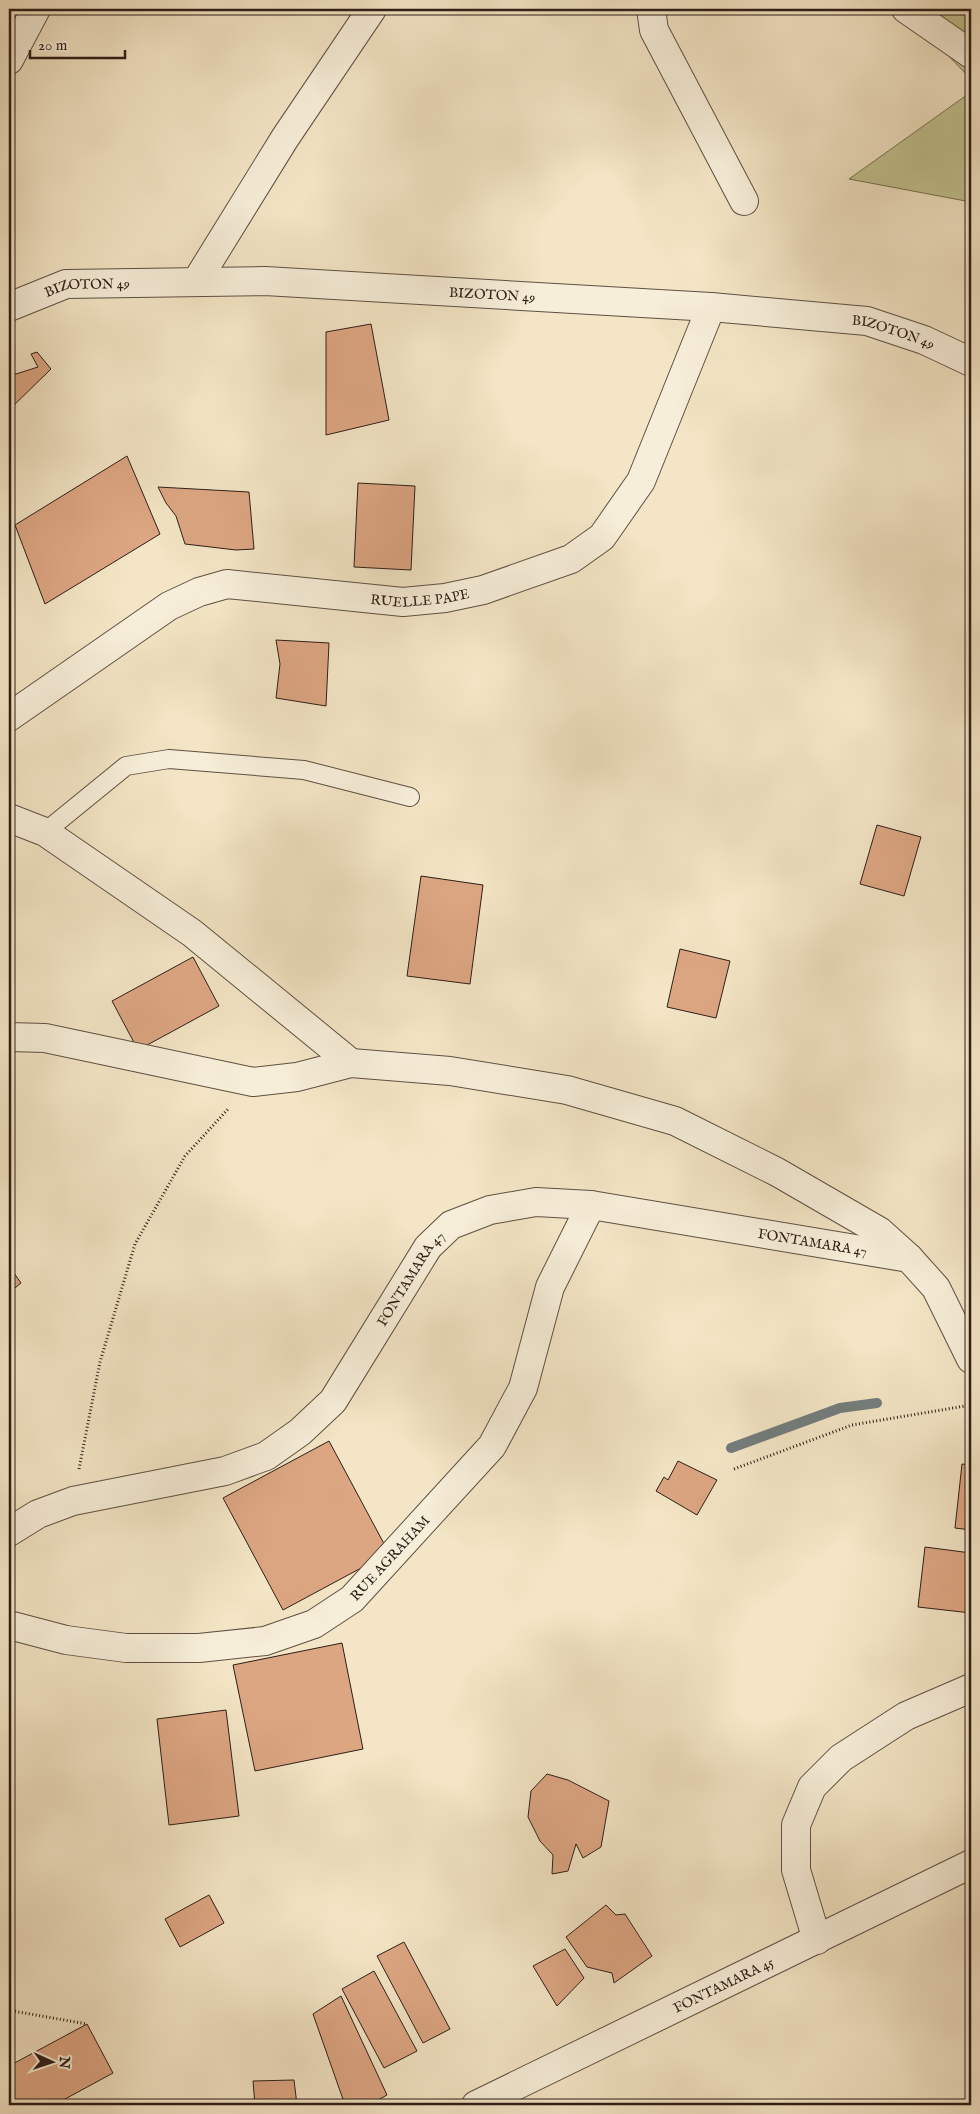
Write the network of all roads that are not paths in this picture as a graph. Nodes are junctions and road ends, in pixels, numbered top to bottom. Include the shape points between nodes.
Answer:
1 (36, 9) edge
2 (372, 9) edge
3 (650, 9) edge
4 (906, 9) edge
5 (971, 54) edge
6 (9, 60) edge
7 (744, 201) dead end
8 (196, 282) junction
9 (9, 307) edge
10 (711, 307) junction
11 (971, 362) edge
12 (9, 717) edge
13 (410, 797) dead end
14 (9, 818) edge
15 (46, 832) junction
16 (9, 1037) edge
17 (351, 1063) junction
18 (592, 1205) junction
19 (909, 1258) junction
20 (971, 1359) edge
21 (9, 1532) edge
22 (9, 1624) edge
23 (971, 1688) edge
24 (971, 1864) edge
25 (817, 1940) junction
26 (476, 2105) edge

1 - 6 street
2 - 8 street via 285,138
3 - 7 street via 654,30
4 - 5 street
8 - 9 street, BIZOTON 49 via 66,284
8 - 10 street, BIZOTON 49 via 265,281
10 - 11 street, BIZOTON 49 via 867,321 924,340
10 - 12 street, RUELLE PAPE via 641,481 602,537 571,559 484,590 403,602 227,584 168,606
13 - 15 lane via 304,770 170,759 126,766
14 - 15 street
15 - 17 street via 192,932
16 - 17 street, FONTAMARA 47 via 45,1038 253,1082 297,1077
17 - 19 street, FONTAMARA 47 via 450,1071 567,1090 675,1121 777,1172 879,1232
18 - 19 street, FONTAMARA 47
18 - 21 street, FONTAMARA 47 via 536,1202 490,1210 451,1225 428,1247 333,1401 300,1432 266,1456 225,1471 73,1502 38,1514
18 - 22 street, RUE AGRAHAM via 550,1287 523,1388 492,1446 352,1599 314,1624 265,1641 199,1648 126,1648 66,1640
19 - 20 street, FONTAMARA 47 via 936,1288
23 - 25 street via 906,1716 841,1758 812,1787 796,1825 796,1870
24 - 25 street, FONTAMARA 45
25 - 26 street, FONTAMARA 45

